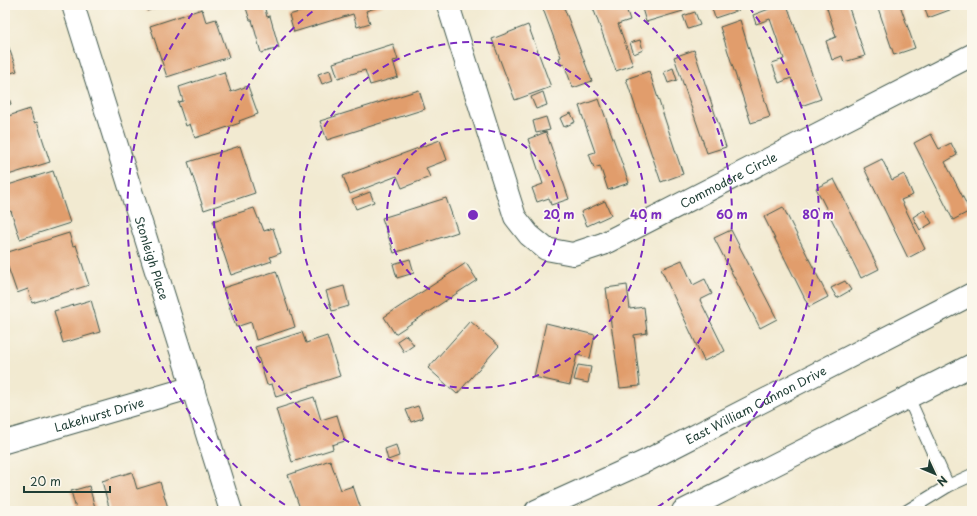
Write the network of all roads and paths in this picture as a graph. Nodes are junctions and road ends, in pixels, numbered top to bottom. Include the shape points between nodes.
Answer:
1 (73, 5) edge
2 (448, 5) edge
3 (972, 55) edge
4 (972, 294) edge
5 (972, 365) edge
6 (193, 387) junction
7 (908, 396) junction
8 (5, 442) edge
9 (972, 475) edge
10 (948, 486) junction
11 (231, 511) edge
12 (536, 511) edge
13 (683, 511) edge
14 (907, 511) edge

1 - 6 street, Stonleigh Place
2 - 3 street, Commodore Circle via 515,216 529,235 546,249 573,254 603,244
4 - 12 street, East William Cannon Drive via 644,462
5 - 7 street
6 - 8 street, Lakehurst Drive
6 - 11 street, Stonleigh Place
7 - 10 lane
7 - 13 street
9 - 10 lane
10 - 14 lane

